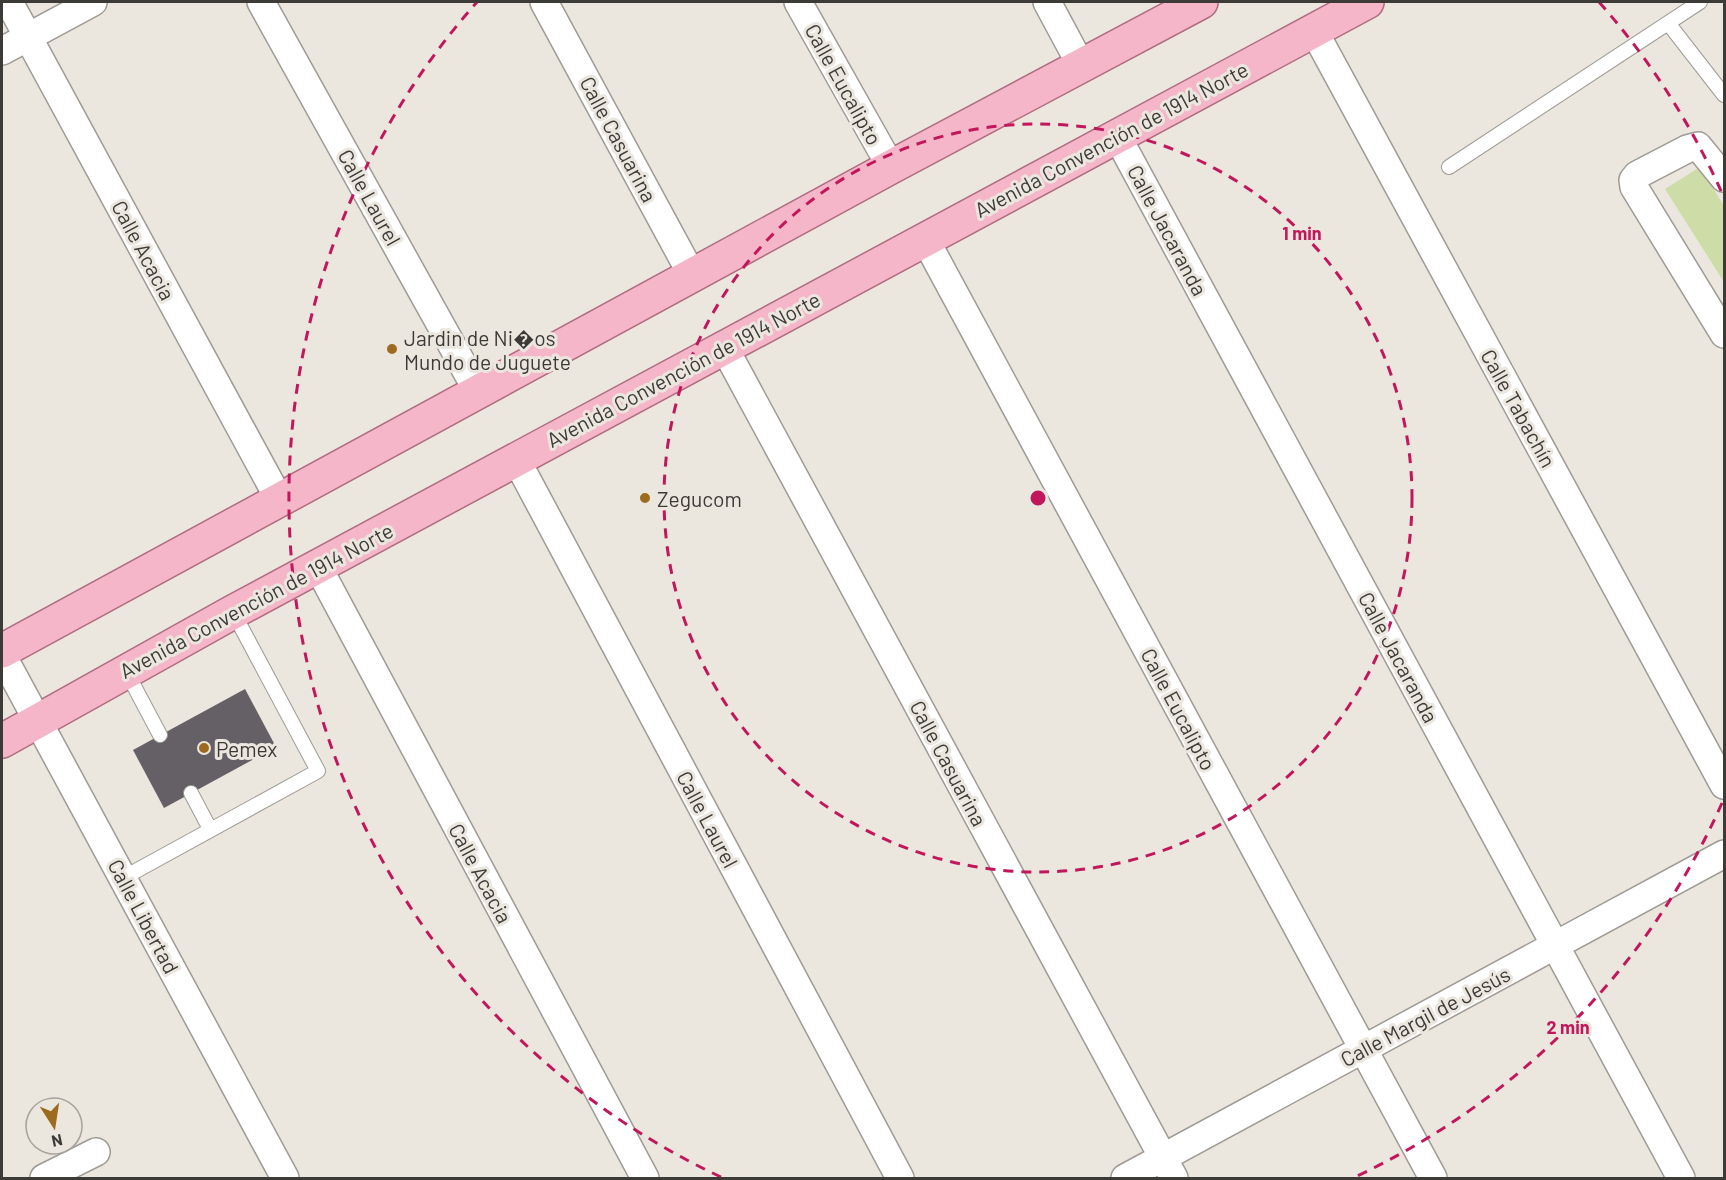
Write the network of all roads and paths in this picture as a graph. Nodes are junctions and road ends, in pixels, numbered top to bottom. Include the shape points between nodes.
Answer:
1 (9, 2) edge
2 (93, 2) edge
3 (261, 2) edge
4 (544, 2) edge
5 (798, 2) edge
6 (1047, 2) edge
7 (1201, 2) edge
8 (1367, 2) edge
9 (1700, 2) edge
10 (1668, 23) junction
11 (1314, 31) junction
12 (29, 37) junction
13 (2, 51) edge
14 (1082, 67) junction
15 (1725, 95) edge
16 (1117, 136) junction
17 (891, 167) junction
18 (1449, 167) dead end
19 (1725, 178) edge
20 (925, 239) junction
21 (693, 277) junction
22 (1718, 303) edge
23 (1725, 334) edge
24 (724, 347) junction
25 (478, 392) junction
26 (516, 459) junction
27 (279, 499) junction
28 (318, 567) junction
29 (233, 612) junction
30 (2, 653) edge
31 (126, 670) junction
32 (39, 721) junction
33 (160, 735) dead end
34 (2, 741) edge
35 (1725, 785) edge
36 (191, 793) dead end
37 (210, 829) junction
38 (1725, 854) edge
39 (123, 878) junction
40 (1555, 946) junction
41 (1363, 1050) junction
42 (96, 1152) dead end
43 (1169, 1168) edge
44 (44, 1179) edge
45 (285, 1179) edge
46 (645, 1179) edge
47 (900, 1179) edge
48 (1125, 1179) edge
49 (1433, 1179) edge
50 (1681, 1179) edge

1 - 12 street, Calle Acacia
2 - 12 street
3 - 25 street, Calle Laurel
4 - 21 street, Calle Casuarina
5 - 17 street, Calle Eucalipto
6 - 14 street
7 - 14 main road
8 - 11 main road, Avenida Convención de 1914 Norte
9 - 10 lane
10 - 15 lane
10 - 18 lane
11 - 16 main road, Avenida Convención de 1914 Norte
11 - 35 street, Calle Tabachín
12 - 13 street
12 - 27 street, Calle Acacia
14 - 17 main road
16 - 20 main road, Avenida Convención de 1914 Norte
16 - 40 street, Calle Jacaranda
17 - 21 main road
19 - 22 street via 1698,146 1633,180 1634,187
20 - 24 main road, Avenida Convención de 1914 Norte
20 - 41 street, Calle Eucalipto
21 - 25 main road
22 - 23 street
24 - 26 main road, Avenida Convención de 1914 Norte
24 - 43 street, Calle Casuarina
25 - 27 main road
26 - 28 main road, Avenida Convención de 1914 Norte
26 - 47 street, Calle Laurel
27 - 30 main road
28 - 29 main road, Avenida Convención de 1914 Norte
28 - 46 street, Calle Acacia
29 - 31 main road, Avenida Convención de 1914 Norte
29 - 37 lane via 318,771
30 - 32 street, Calle Libertad
31 - 32 main road, Avenida Convención de 1914 Norte
31 - 33 lane
32 - 34 main road, Avenida Convención de 1914 Norte
32 - 39 street, Calle Libertad
36 - 37 lane
37 - 39 lane
38 - 40 street, Calle Margil de Jesús
39 - 45 street, Calle Libertad
40 - 41 street, Calle Margil de Jesús
40 - 50 street, Calle Jacaranda
41 - 43 street, Calle Margil de Jesús
41 - 49 street, Calle Eucalipto
42 - 44 street
43 - 48 street, Calle Margil de Jesús

